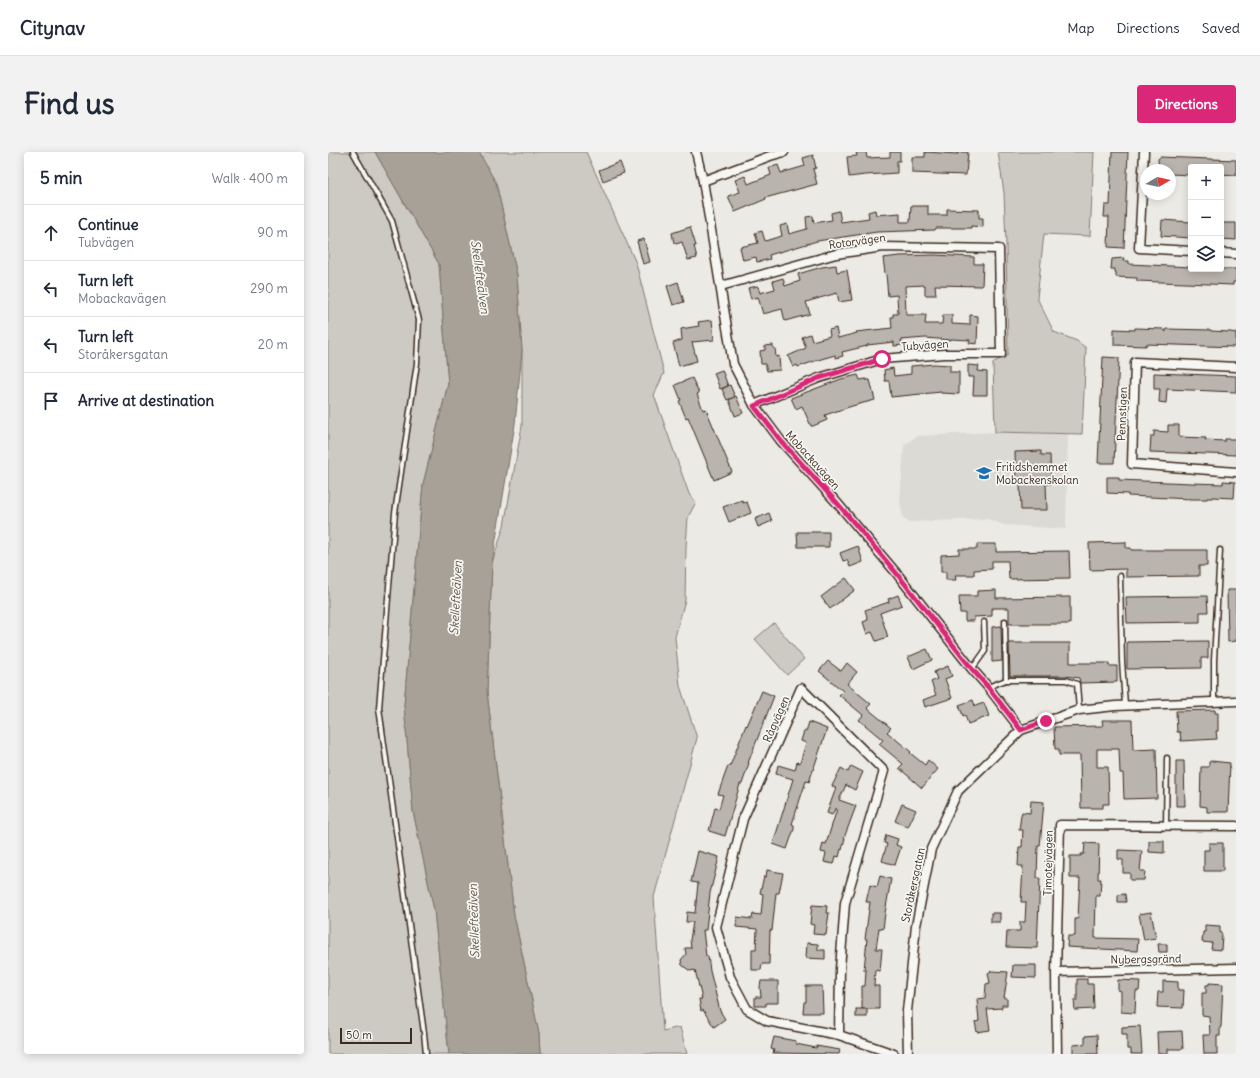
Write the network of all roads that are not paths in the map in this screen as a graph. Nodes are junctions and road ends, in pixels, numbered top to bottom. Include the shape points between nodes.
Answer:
1 (353, 152) edge
2 (696, 152) edge
3 (784, 152) edge
4 (1144, 152) edge
5 (703, 181) junction
6 (999, 249) joint
7 (1188, 251) edge
8 (1224, 253) edge
9 (1236, 254) edge
10 (721, 286) junction
11 (1236, 368) edge
12 (754, 406) junction
13 (1236, 472) edge
14 (1220, 550) dead end
15 (1120, 576) dead end
16 (1005, 621) dead end
17 (984, 622) dead end
18 (972, 669) junction
19 (1006, 680) junction
20 (988, 687) junction
21 (1236, 701) edge
22 (1214, 702) junction
23 (1124, 706) junction
24 (1079, 710) junction
25 (1021, 730) junction
26 (1167, 758) dead end
27 (1166, 826) junction
28 (1236, 826) edge
29 (1236, 968) edge
30 (1056, 972) junction
31 (839, 1035) junction
32 (426, 1054) edge
33 (894, 1054) edge
34 (908, 1054) edge
35 (1057, 1054) edge

1 - 32 lane via 392,220 419,320 417,363 394,512 379,708
2 - 5 street, Mobackavägen
3 - 5 street
4 - 7 street via 1139,248
5 - 10 street, Mobackavägen
6 - 10 street, Rotorvägen via 883,247 836,254
6 - 12 street, Tubvägen via 1001,354 944,354 882,359 819,378
8 - 9 street
10 - 12 street, Mobackavägen via 734,364
11 - 13 street, Pennstigen via 1135,362 1132,464
12 - 18 street, Mobackavägen via 781,441 898,575
14 - 22 lane
15 - 23 lane
16 - 19 lane
17 - 18 lane via 985,651
18 - 20 street, Mobackavägen
19 - 20 lane
19 - 24 lane via 1066,680 1077,684
20 - 25 street, Mobackavägen
21 - 22 street, Storåkersgatan
22 - 23 street, Storåkersgatan
23 - 24 street, Storåkersgatan
24 - 25 street, Storåkersgatan
25 - 34 street, Storåkersgatan via 958,790 931,849 915,932 906,1011
26 - 27 lane
27 - 28 street, Timotejvägen
27 - 30 street, Timotejvägen via 1060,825
29 - 30 street, Nybergsgränd
30 - 35 street, Timotejvägen
31 - 31 street, Rågvägen via 768,1021 747,1009 730,977 716,927 743,819 802,688 884,771 845,903
31 - 33 street, Rågvägen

